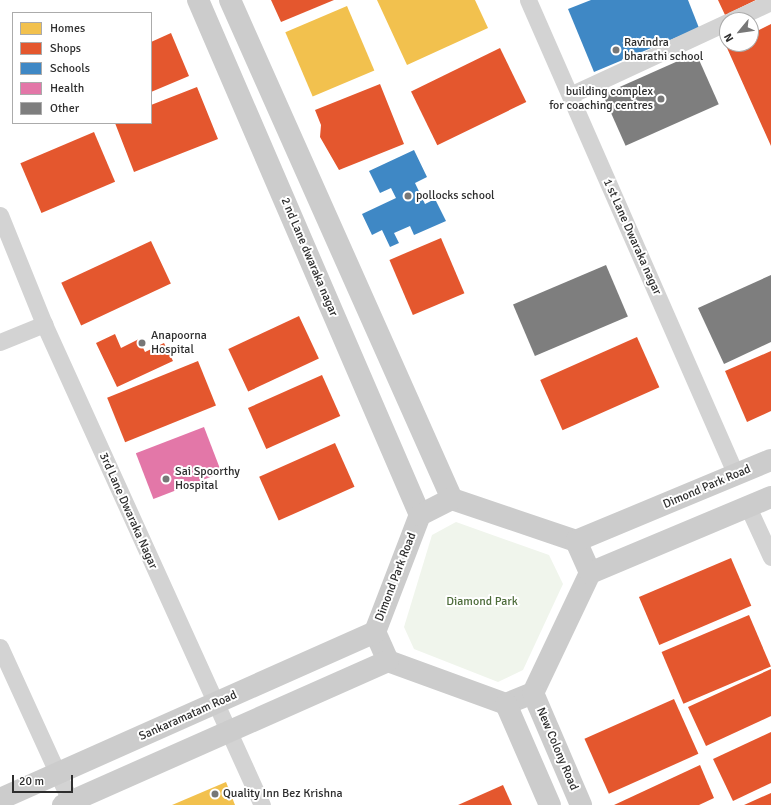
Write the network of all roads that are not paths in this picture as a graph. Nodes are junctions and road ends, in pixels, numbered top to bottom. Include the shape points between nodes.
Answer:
1 (198, 0) edge
2 (230, 0) edge
3 (528, 0) edge
4 (771, 2) edge
5 (749, 12) edge
6 (719, 26) edge
7 (570, 95) junction
8 (0, 215) edge
9 (44, 324) junction
10 (0, 342) edge
11 (771, 460) edge
12 (736, 475) junction
13 (771, 497) edge
14 (452, 499) junction
15 (748, 507) junction
16 (420, 515) junction
17 (576, 541) junction
18 (771, 557) edge
19 (590, 573) junction
20 (375, 632) junction
21 (0, 647) edge
22 (388, 661) junction
23 (533, 692) junction
24 (215, 703) junction
25 (506, 704) junction
26 (229, 732) junction
27 (58, 774) junction
28 (0, 799) edge
29 (69, 804) edge
30 (262, 805) edge
31 (550, 805) edge
32 (581, 805) edge

1 - 16 main road, 2 nd Lane dwaraka nagar
2 - 14 main road
3 - 7 street, 1 st Lane Dwaraka nagar
4 - 5 street
6 - 7 street
7 - 12 street, 1 st Lane Dwaraka nagar
8 - 9 street, 3rd Lane Dwaraka Nagar
9 - 10 street
9 - 24 street, 3rd Lane Dwaraka Nagar
11 - 12 main road, Dimond Park Road
12 - 17 main road, Dimond Park Road
13 - 15 main road
14 - 16 main road
14 - 17 main road
15 - 18 street
15 - 19 main road
16 - 20 main road, Dimond Park Road
17 - 19 main road
19 - 23 main road
20 - 22 main road, Dimond Park Road
20 - 24 main road, Sankaramatam Road
21 - 27 street
22 - 25 main road
22 - 26 main road
23 - 25 main road
23 - 32 main road, New Colony Road
24 - 26 street, 3rd Lane Dwaraka Nagar
24 - 27 main road, Sankaramatam Road
25 - 31 main road
26 - 29 main road
26 - 30 street, 3rd Lane Dwaraka Nagar
27 - 28 main road, Sankaramatam Road
27 - 29 street

